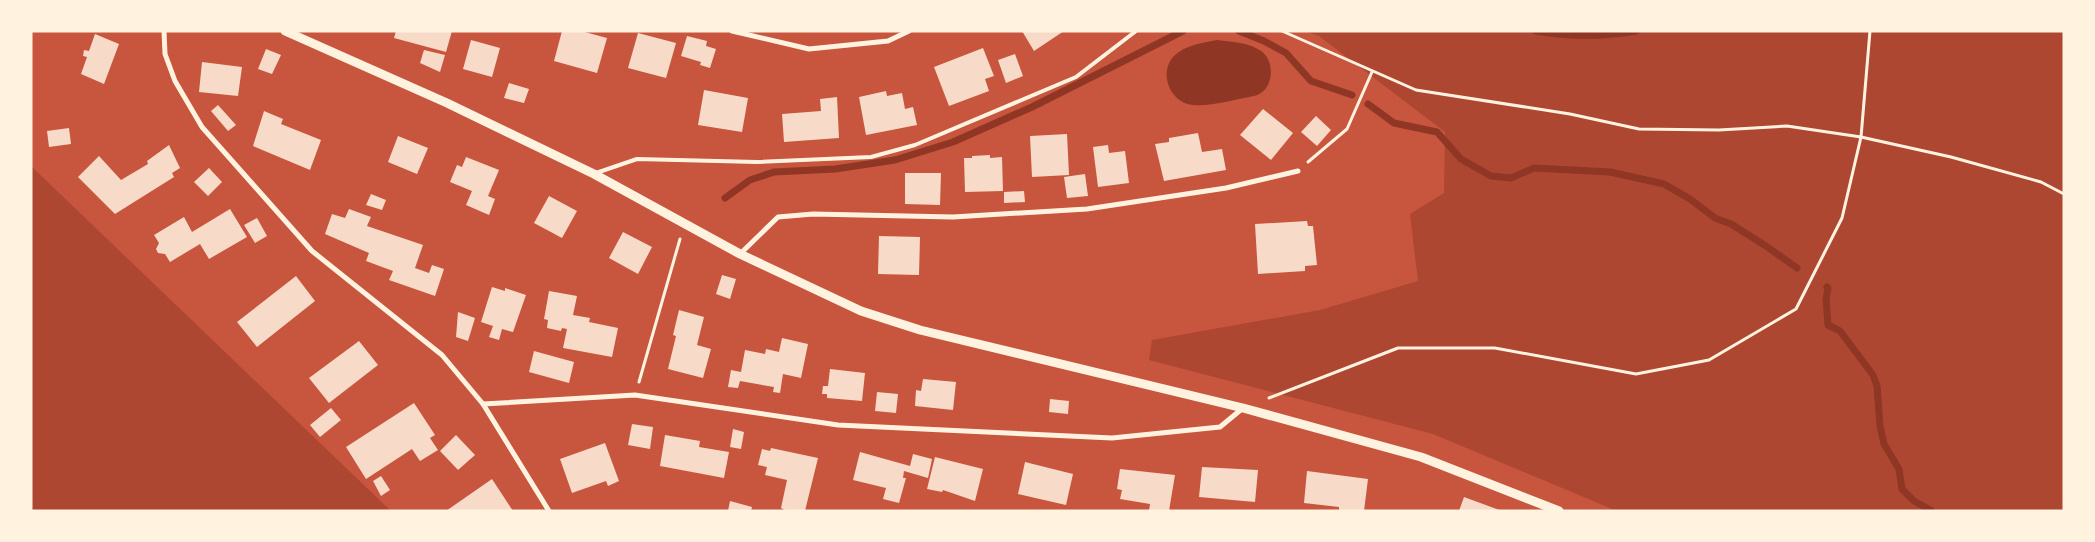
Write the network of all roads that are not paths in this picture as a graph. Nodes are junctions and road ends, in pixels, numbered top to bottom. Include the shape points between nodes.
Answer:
1 (164, 31) edge
2 (286, 31) edge
3 (732, 31) edge
4 (909, 31) edge
5 (1136, 31) edge
6 (1298, 171) road end
7 (594, 174) junction
8 (740, 254) junction
9 (483, 404) junction
10 (1243, 408) junction
11 (549, 511) edge
12 (1559, 511) edge

1 - 9 street via 166,54 175,81 202,127 312,251 442,355
2 - 7 street
3 - 4 street via 809,49 888,41
5 - 7 lane via 1076,78 915,145 872,157 756,162 636,159
6 - 8 street via 1226,188 1087,209 954,217 813,214 778,217
7 - 8 street
8 - 10 street via 861,311 920,330
9 - 10 street via 635,395 838,424 1112,438 1220,427
9 - 11 street
10 - 12 street via 1421,457

